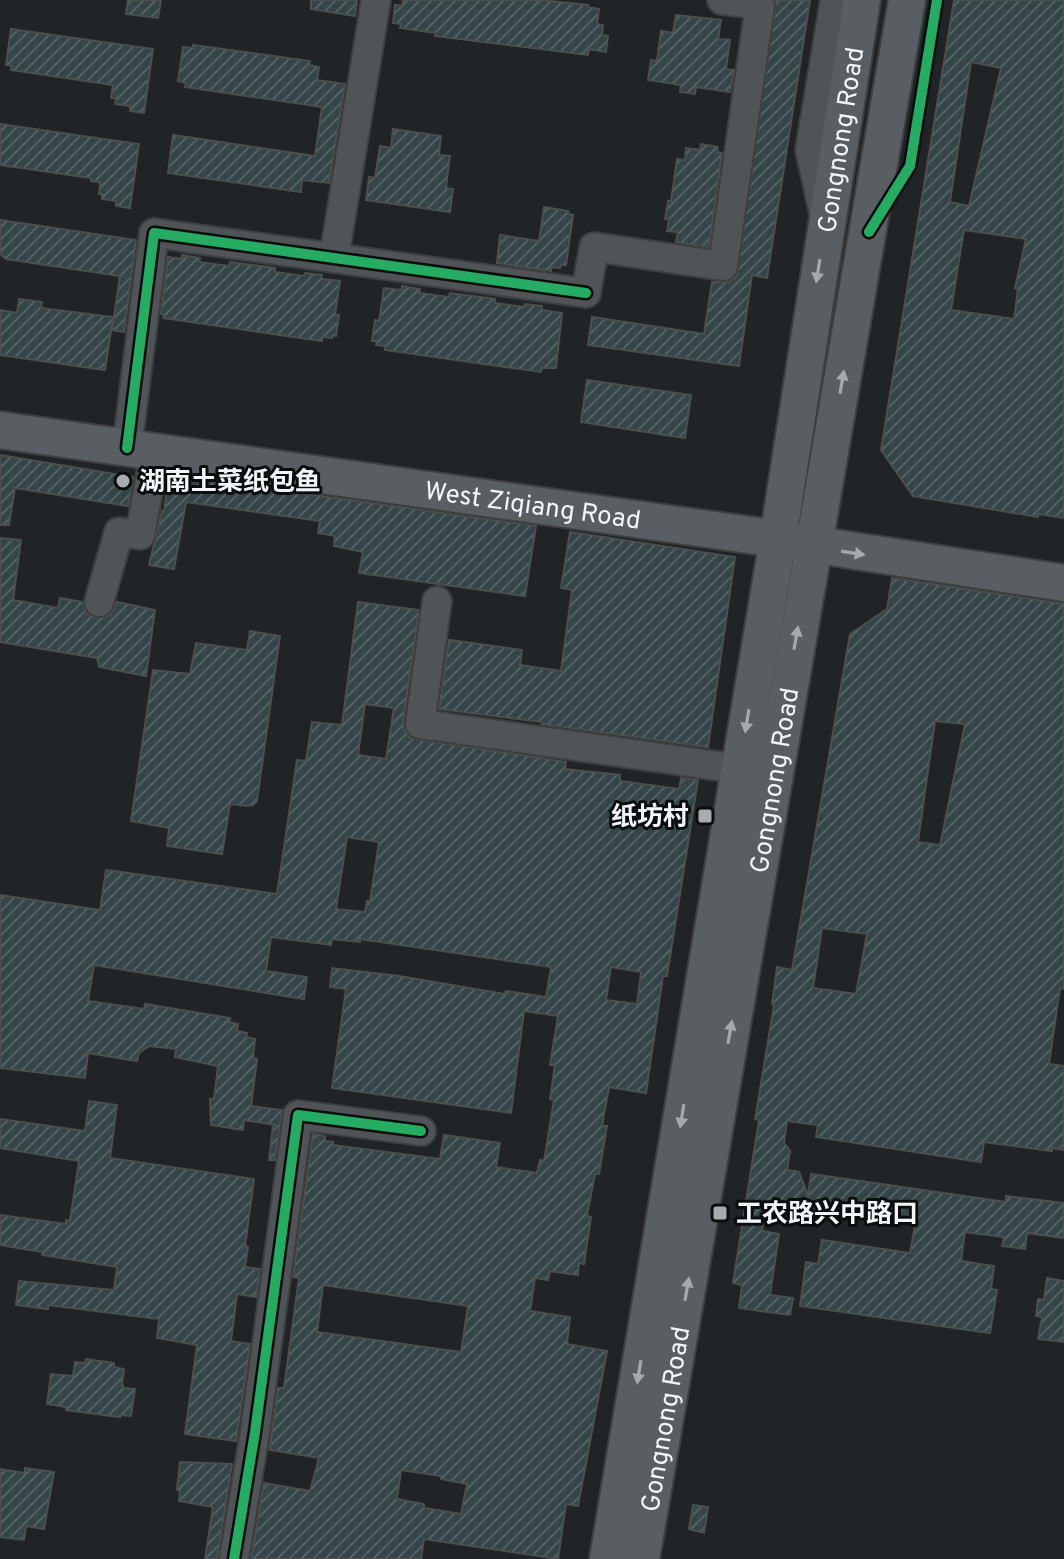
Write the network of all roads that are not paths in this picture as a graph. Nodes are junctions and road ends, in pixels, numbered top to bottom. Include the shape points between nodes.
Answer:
1 (376, 0) edge
2 (722, 0) edge
3 (835, 0) edge
4 (862, 0) edge
5 (907, 0) edge
6 (826, 222) junction
7 (334, 258) junction
8 (0, 408) edge
9 (0, 430) edge
10 (137, 442) junction
11 (796, 531) junction
12 (1064, 560) edge
13 (1064, 583) edge
14 (437, 601) dead end
15 (99, 602) dead end
16 (739, 769) junction
17 (421, 1131) dead end
18 (234, 1559) edge
19 (608, 1559) edge
20 (641, 1559) edge

1 - 7 street
2 - 7 street via 760,5 723,266 594,247 586,293
3 - 6 street via 810,150
4 - 6 main road, Gongnong Road
11 -> 5 main road, Gongnong Road via 869,232
6 -> 11 main road, Gongnong Road
7 - 10 street via 154,233
8 - 10 main road, West Ziqiang Road
9 - 10 main road, West Ziqiang Road
10 - 11 main road, West Ziqiang Road
10 - 15 street via 140,535 119,532
11 - 12 main road, West Ziqiang Road
11 -> 13 main road, West Ziqiang Road
11 -> 16 main road, Gongnong Road
20 -> 11 main road, Gongnong Road
14 - 16 street via 420,724
16 -> 19 main road, Gongnong Road
17 - 18 street via 298,1115

